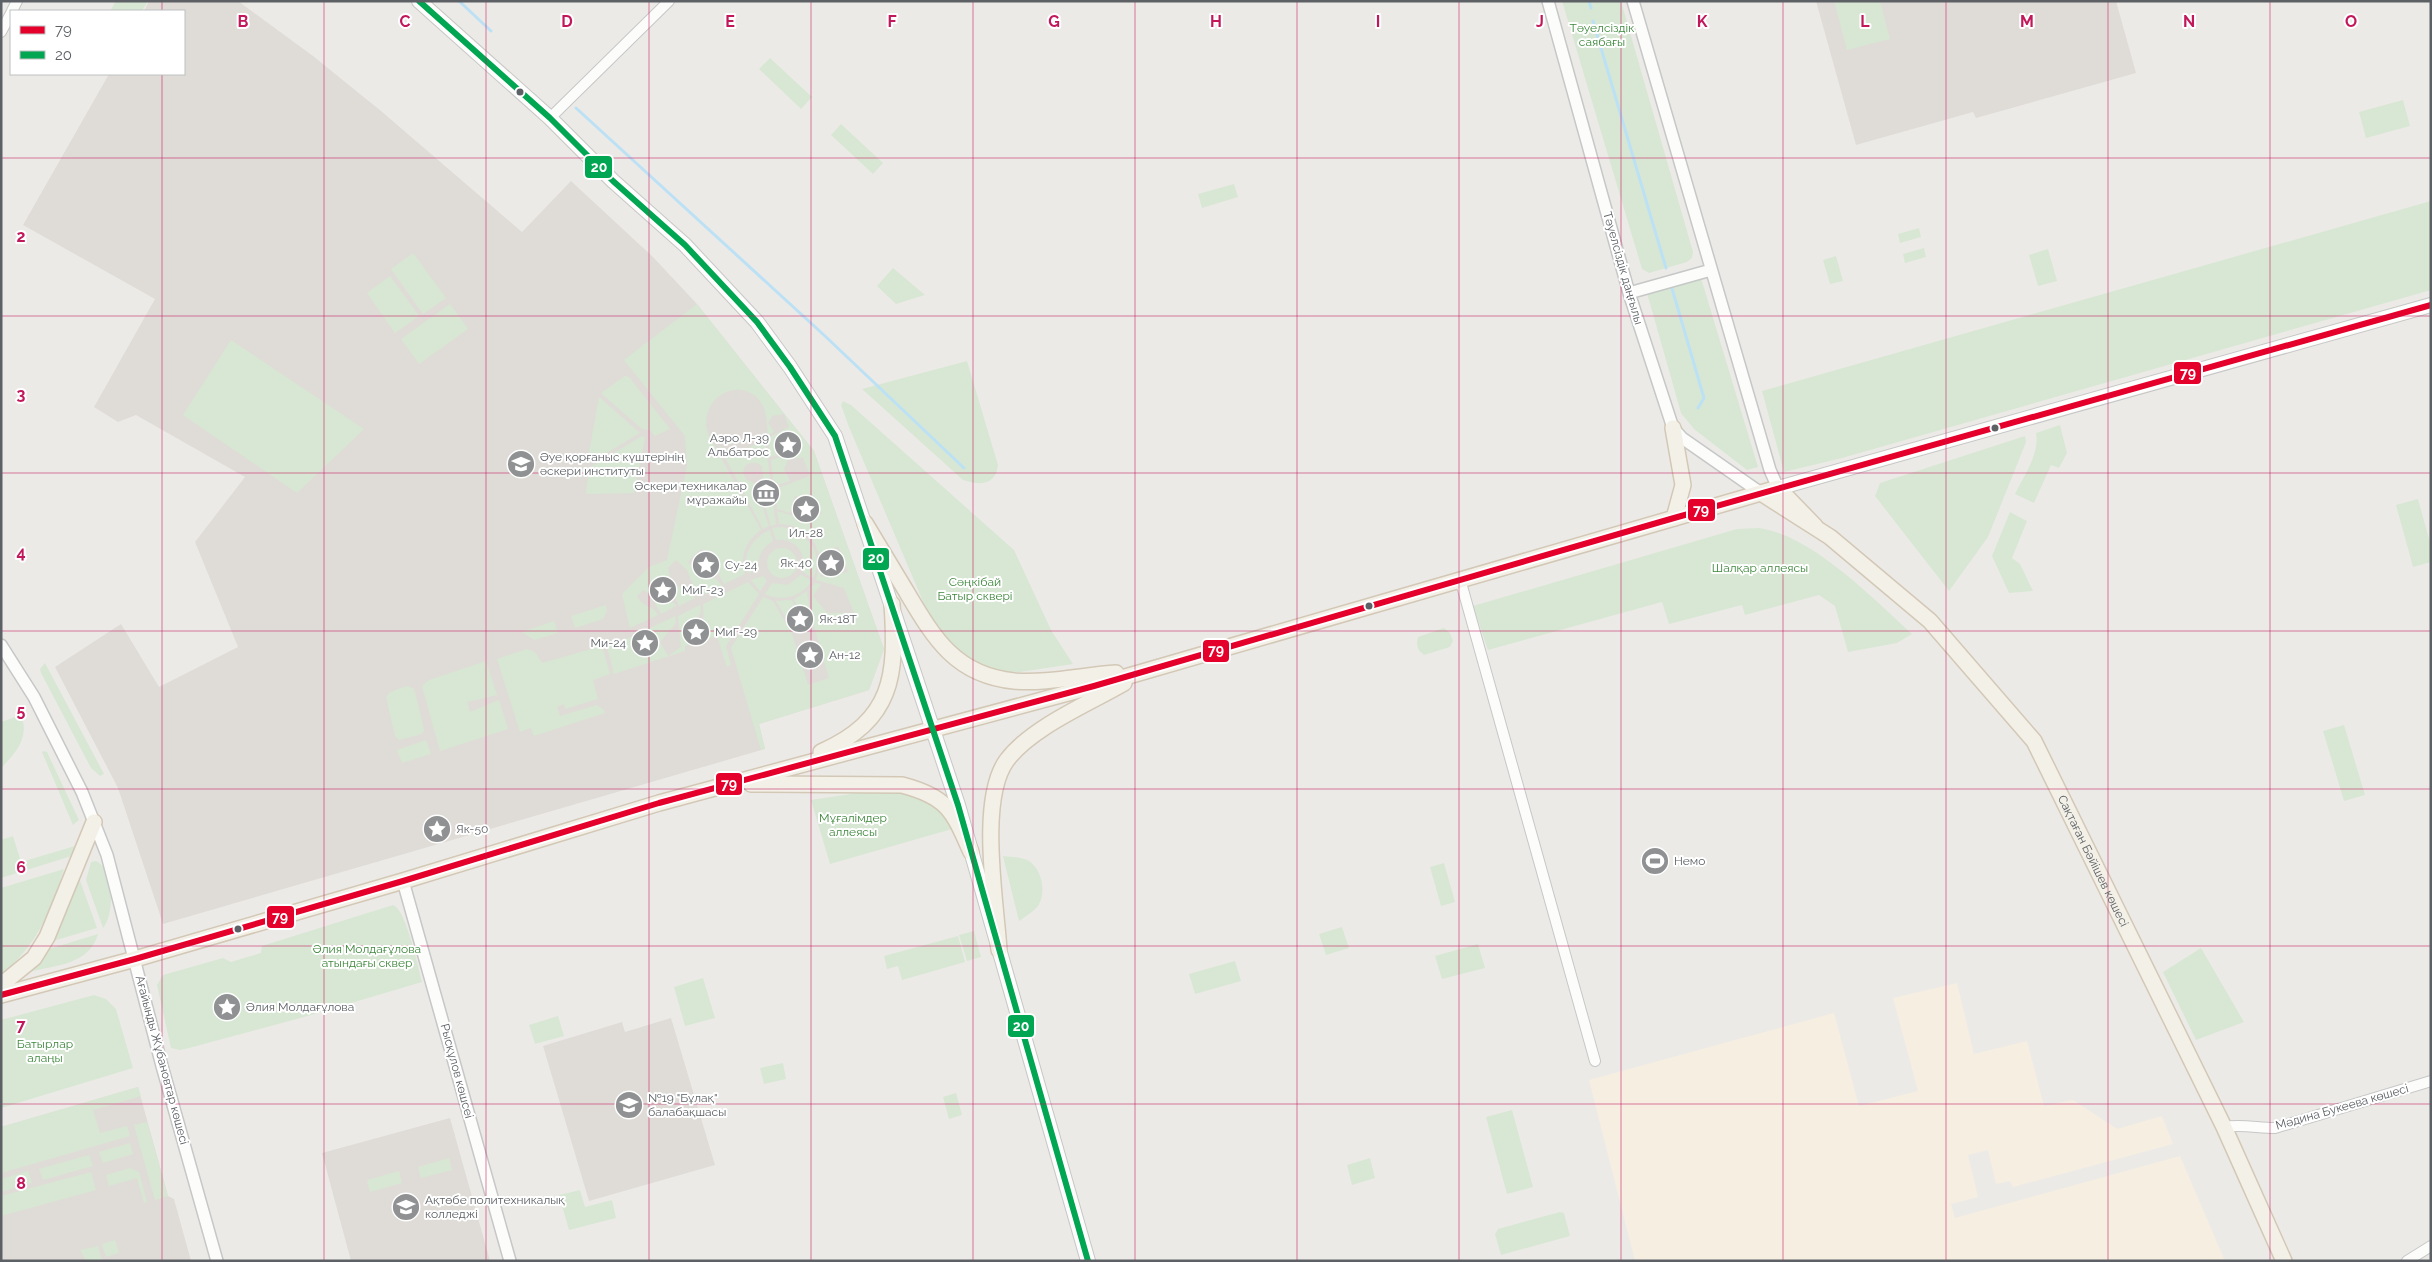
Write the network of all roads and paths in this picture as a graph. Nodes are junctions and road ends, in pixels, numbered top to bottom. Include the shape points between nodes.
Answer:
1 (419, 1) edge
2 (669, 1) edge
3 (1548, 1) edge
4 (1633, 1) edge
5 (10, 16) edge
6 (1, 32) edge
7 (550, 118) junction
8 (1711, 270) junction
9 (1629, 293) junction
10 (2431, 305) edge
11 (1673, 428) junction
12 (1778, 488) junction
13 (1761, 493) junction
14 (1674, 518) junction
15 (865, 523) junction
16 (1815, 526) junction
17 (1460, 579) junction
18 (892, 604) junction
19 (1, 645) edge
20 (1147, 670) junction
21 (933, 730) junction
22 (768, 774) junction
23 (732, 784) junction
24 (94, 822) junction
25 (971, 852) junction
26 (403, 881) junction
27 (1000, 950) junction
28 (135, 959) junction
29 (1, 985) edge
30 (1, 995) edge
31 (1595, 1061) dead end
32 (2431, 1081) edge
33 (2224, 1127) junction
34 (2431, 1246) edge
35 (217, 1261) edge
36 (510, 1261) edge
37 (1088, 1261) edge
38 (2284, 1261) edge
39 (2407, 1261) edge

1 - 7 main road
2 - 7 street
3 - 9 street, Тәуелсіздік даңғылы
4 - 8 street
5 - 6 street
7 - 15 main road via 613,181 685,245 757,322 835,436
8 - 9 street
8 - 12 street
9 - 11 street, Тәуелсіздік даңғылы
10 - 12 main road
11 - 13 street via 1682,438
11 - 14 main road via 1683,485
12 - 13 main road
12 - 16 main road, Сақтаған Бәйішев көшесі
13 - 14 main road
13 - 16 main road, Сақтаған Бәйішев көшесі
14 - 17 main road
15 - 18 main road
15 - 20 main road via 932,634 950,655 985,677 1016,682
16 - 33 main road, Сақтаған Бәйішев көшесі via 1853,554 1937,628 2034,741
17 - 20 main road
17 - 31 street
18 - 21 main road
18 - 22 main road via 895,654 892,676 882,703 869,719 836,746
19 - 24 street, Ағайынды Жұбановтар көшесі via 34,698
20 - 21 main road
20 - 27 main road via 1048,727 1022,745 999,772 990,807
21 - 22 main road
21 - 25 main road
22 - 23 main road
23 - 25 main road via 902,786 924,791 942,801 954,814
23 - 26 main road
24 - 28 street, Ағайынды Жұбановтар көшесі via 115,880
24 - 29 main road via 47,937 34,958
25 - 27 main road
26 - 28 main road
26 - 36 street, Рысқұлов көшсеі
27 - 37 main road
28 - 30 main road
28 - 35 street, Ағайынды Жұбановтар көшесі
32 - 33 street, Мәдина Букеева көшесі via 2276,1128
33 - 38 main road, Сақтаған Бәйішев көшесі
34 - 39 street

